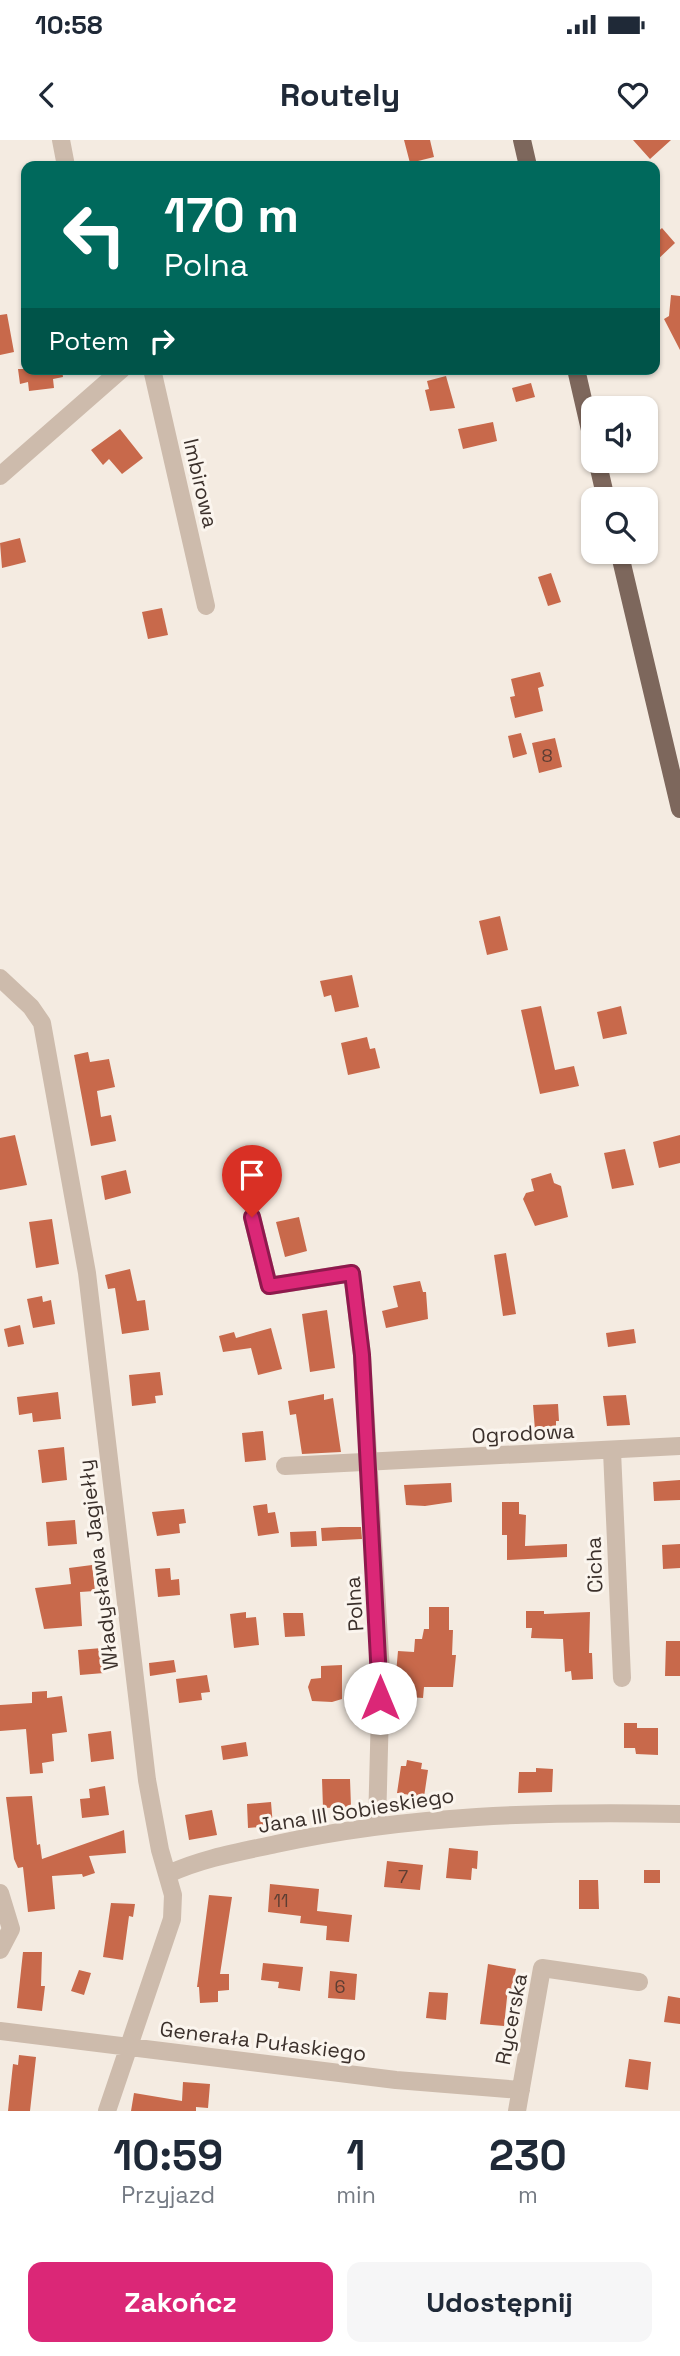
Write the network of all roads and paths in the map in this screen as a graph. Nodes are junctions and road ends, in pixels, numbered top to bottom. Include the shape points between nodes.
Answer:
1 (61, 140) edge
2 (522, 140) edge
3 (65, 161) edge
4 (527, 161) edge
5 (153, 375) edge
6 (577, 375) edge
7 (104, 376) edge
8 (582, 396) edge
9 (0, 476) edge
10 (622, 564) edge
11 (206, 606) dead end
12 (680, 809) edge
13 (0, 978) edge
14 (252, 1217) dead end
15 (680, 1446) edge
16 (612, 1451) junction
17 (368, 1464) junction
18 (285, 1466) dead end
19 (622, 1678) dead end
20 (680, 1814) edge
21 (377, 1825) junction
22 (168, 1874) junction
23 (0, 1893) edge
24 (0, 1950) edge
25 (639, 1982) dead end
26 (0, 2031) edge
27 (129, 2047) junction
28 (521, 2090) junction
29 (107, 2111) edge
30 (517, 2111) edge

1 - 3 street
2 - 4 main road
5 - 11 street, Imbirowa
6 - 8 main road
7 - 9 street
10 - 12 main road
13 - 22 street, Władysława Jagiełły via 42,1023 87,1273 147,1780
14 - 17 street, Polna via 269,1286 352,1273
15 - 16 street, Ogrodowa
16 - 17 street, Ogrodowa
16 - 19 street, Cicha
17 - 18 street
17 - 21 street, Polna via 381,1672
20 - 21 street, Jana III Sobieskiego via 453,1816
21 - 22 street, Jana III Sobieskiego via 196,1861
22 - 27 street, Władysława Jagiełły via 172,1919
23 - 24 street via 11,1929
25 - 28 street, Rycerska via 542,1968
26 - 27 street, Generała Pułaskiego
27 - 28 street, Generała Pułaskiego via 396,2080
27 - 29 street, Władysława Jagiełły
28 - 30 street

